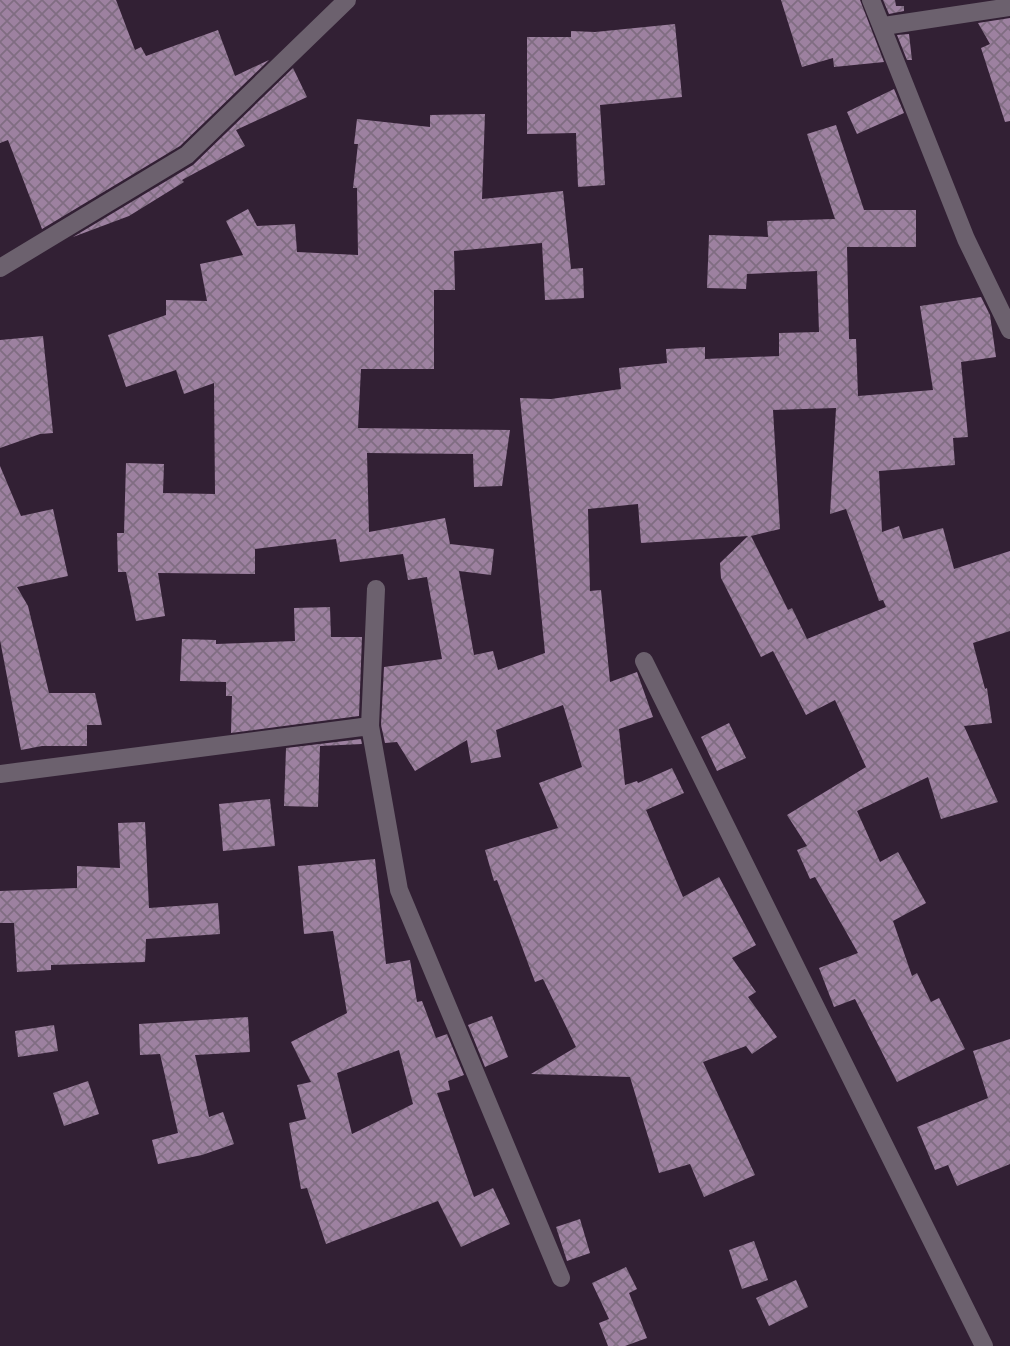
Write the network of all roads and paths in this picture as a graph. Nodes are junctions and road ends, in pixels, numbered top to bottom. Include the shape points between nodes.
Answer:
1 (347, 0) edge
2 (871, 0) edge
3 (1010, 7) edge
4 (884, 26) junction
5 (0, 268) edge
6 (1010, 330) edge
7 (376, 589) dead end
8 (644, 661) dead end
9 (370, 726) junction
10 (0, 774) edge
11 (561, 1278) dead end
12 (984, 1346) edge

1 - 5 street via 187,155
2 - 4 street
3 - 4 street
4 - 6 street via 965,239
7 - 9 street
8 - 12 street
9 - 10 street
9 - 11 street via 399,890

